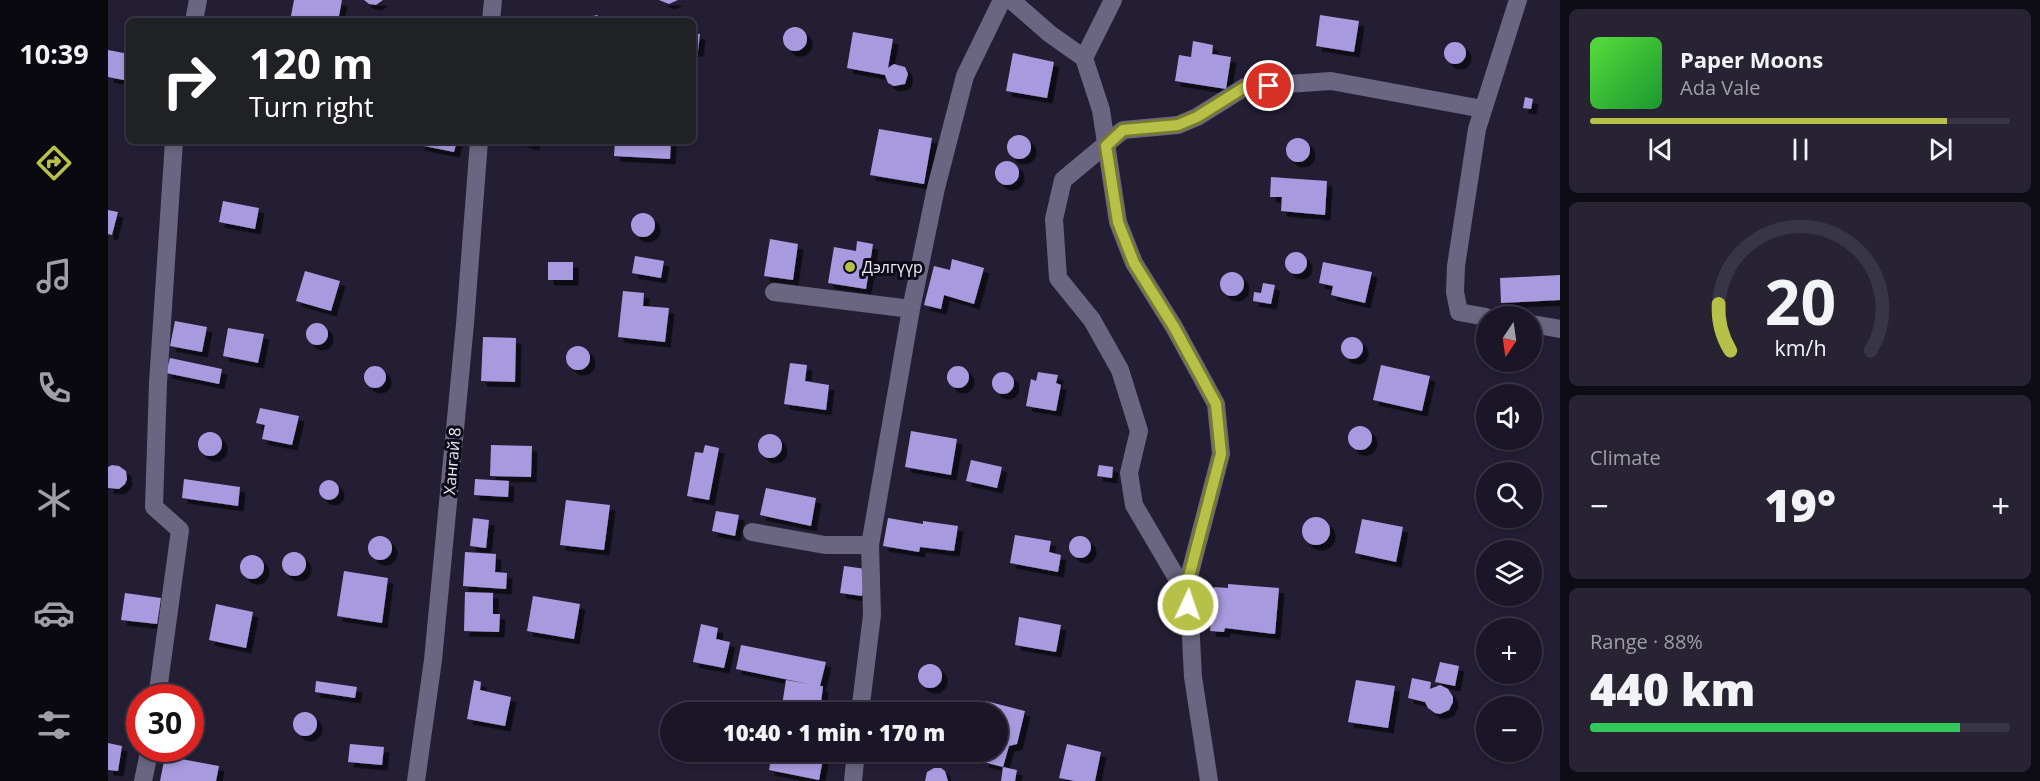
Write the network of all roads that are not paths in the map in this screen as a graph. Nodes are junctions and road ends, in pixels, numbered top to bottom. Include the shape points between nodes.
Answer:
1 (198, 0) edge
2 (494, 0) edge
3 (1002, 0) edge
4 (1011, 0) edge
5 (1113, 0) edge
6 (1518, 0) edge
7 (195, 18) edge
8 (491, 18) edge
9 (1084, 58) junction
10 (1483, 109) junction
11 (174, 144) edge
12 (479, 144) edge
13 (1106, 146) junction
14 (774, 292) dead end
15 (911, 309) junction
16 (1476, 315) edge
17 (1542, 326) edge
18 (1560, 329) edge
19 (752, 532) dead end
20 (870, 545) junction
21 (1185, 592) junction
22 (160, 684) edge
23 (861, 702) edge
24 (147, 762) edge
25 (855, 762) edge
26 (143, 781) edge
27 (416, 781) edge
28 (853, 781) edge
29 (1209, 781) edge

1 - 7 street
2 - 8 street
3 - 15 street via 965,76
4 - 9 street
5 - 9 street
6 - 10 street
9 - 13 street via 1101,110
10 - 13 street via 1331,81 1245,87 1197,117 1178,125 1123,130
10 - 16 street via 1455,292 1459,312
11 - 22 street via 154,507 180,530
12 - 27 street, Хангай 8 via 433,660
13 - 21 street via 1118,222 1134,263 1216,404 1221,454
13 - 21 street via 1063,180 1054,219 1058,278 1092,320 1120,370 1139,431 1130,473 1134,506
14 - 15 street
15 - 20 street
17 - 18 street
19 - 20 street via 825,545
20 - 23 street via 872,615
21 - 29 street
24 - 26 street
25 - 28 street

